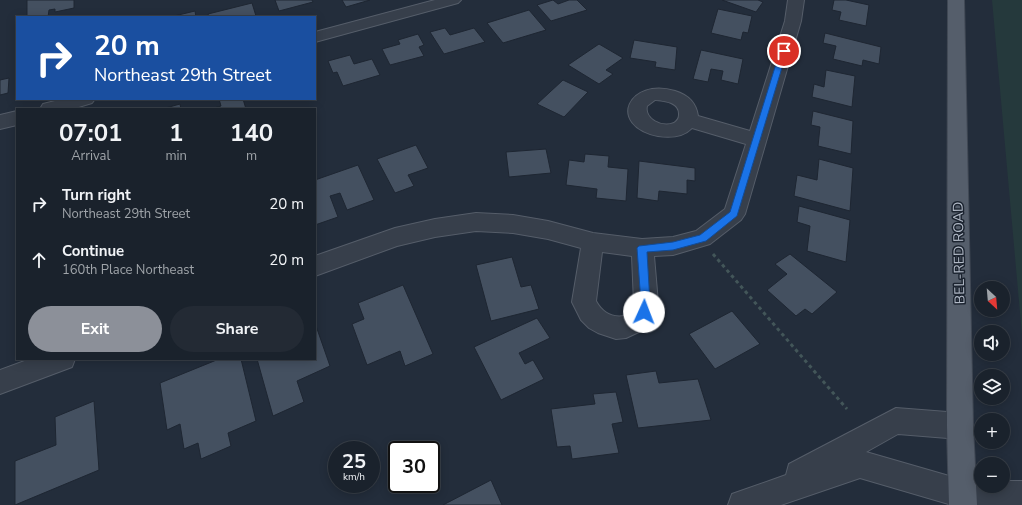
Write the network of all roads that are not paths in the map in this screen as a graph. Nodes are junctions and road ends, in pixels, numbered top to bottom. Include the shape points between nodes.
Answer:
1 (796, 0) edge
2 (956, 0) edge
3 (444, 1) edge
4 (316, 37) edge
5 (82, 100) edge
6 (53, 108) edge
7 (16, 118) edge
8 (689, 120) dead end
9 (0, 122) edge
10 (756, 140) junction
11 (593, 242) junction
12 (642, 248) junction
13 (316, 266) edge
14 (60, 360) edge
15 (0, 382) edge
16 (960, 426) junction
17 (1022, 495) edge
18 (963, 499) edge
19 (741, 505) edge

1 - 10 street via 793,21
2 - 16 main road, BEL-RED ROAD
3 - 4 street
5 - 6 street
7 - 9 street
8 - 10 street
10 - 12 street via 734,214 706,244
11 - 12 street
11 - 12 street via 584,302 593,318 611,327 622,328 631,325 639,320 644,312 646,303
11 - 13 street via 513,224 476,222 395,237
14 - 15 street
16 - 18 main road, BEL-RED ROAD
16 - 19 street via 896,421
17 - 18 street
18 - 19 street via 860,464

